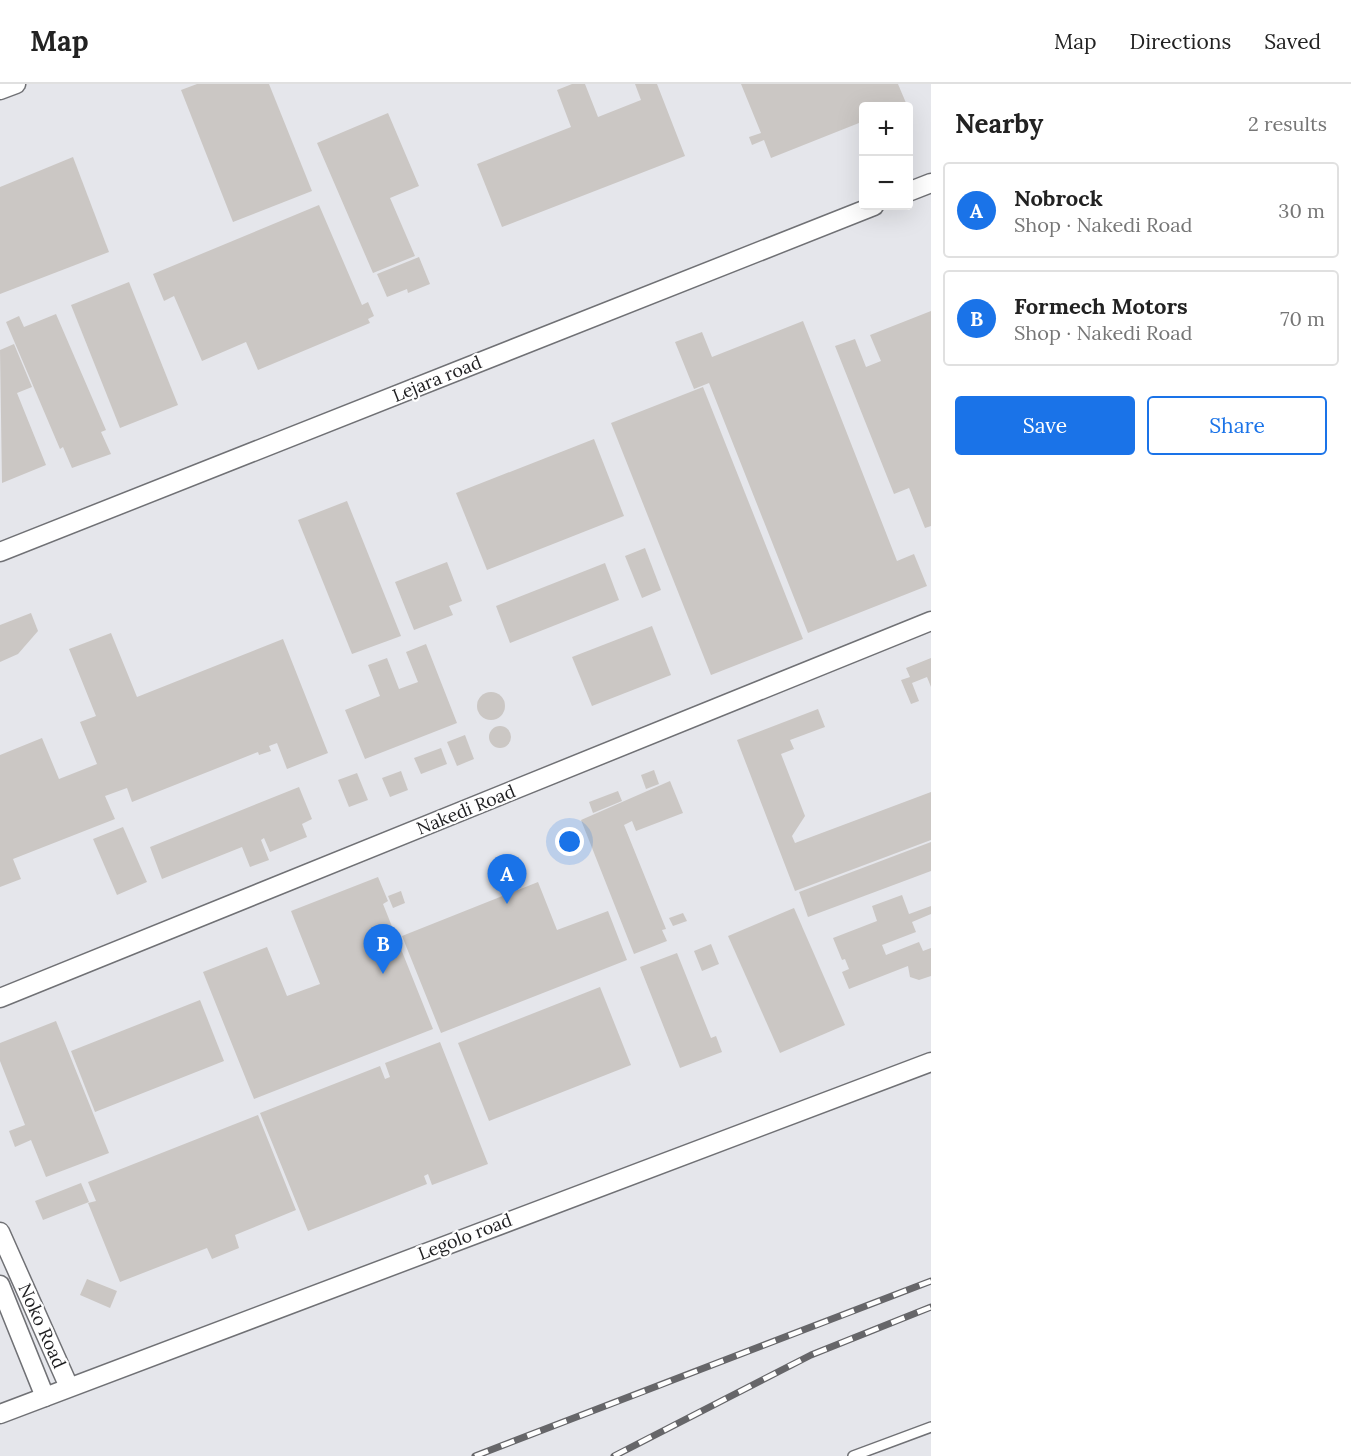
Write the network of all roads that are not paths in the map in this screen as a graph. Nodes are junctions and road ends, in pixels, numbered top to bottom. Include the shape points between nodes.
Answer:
1 (16, 84) edge
2 (0, 90) edge
3 (931, 183) edge
4 (913, 190) edge
5 (864, 210) edge
6 (0, 552) edge
7 (931, 621) edge
8 (0, 998) edge
9 (931, 1062) edge
10 (0, 1232) edge
11 (0, 1285) edge
12 (69, 1387) junction
13 (45, 1397) junction
14 (0, 1413) edge
15 (931, 1427) edge
16 (853, 1456) edge

1 - 2 street
3 - 4 street
5 - 6 street, Lejara road
7 - 8 street, Nakedi Road
9 - 12 street, Legolo road
10 - 12 street, Noko Road
11 - 13 street
12 - 13 street, Legolo road
13 - 14 street, Legolo road
15 - 16 lane

